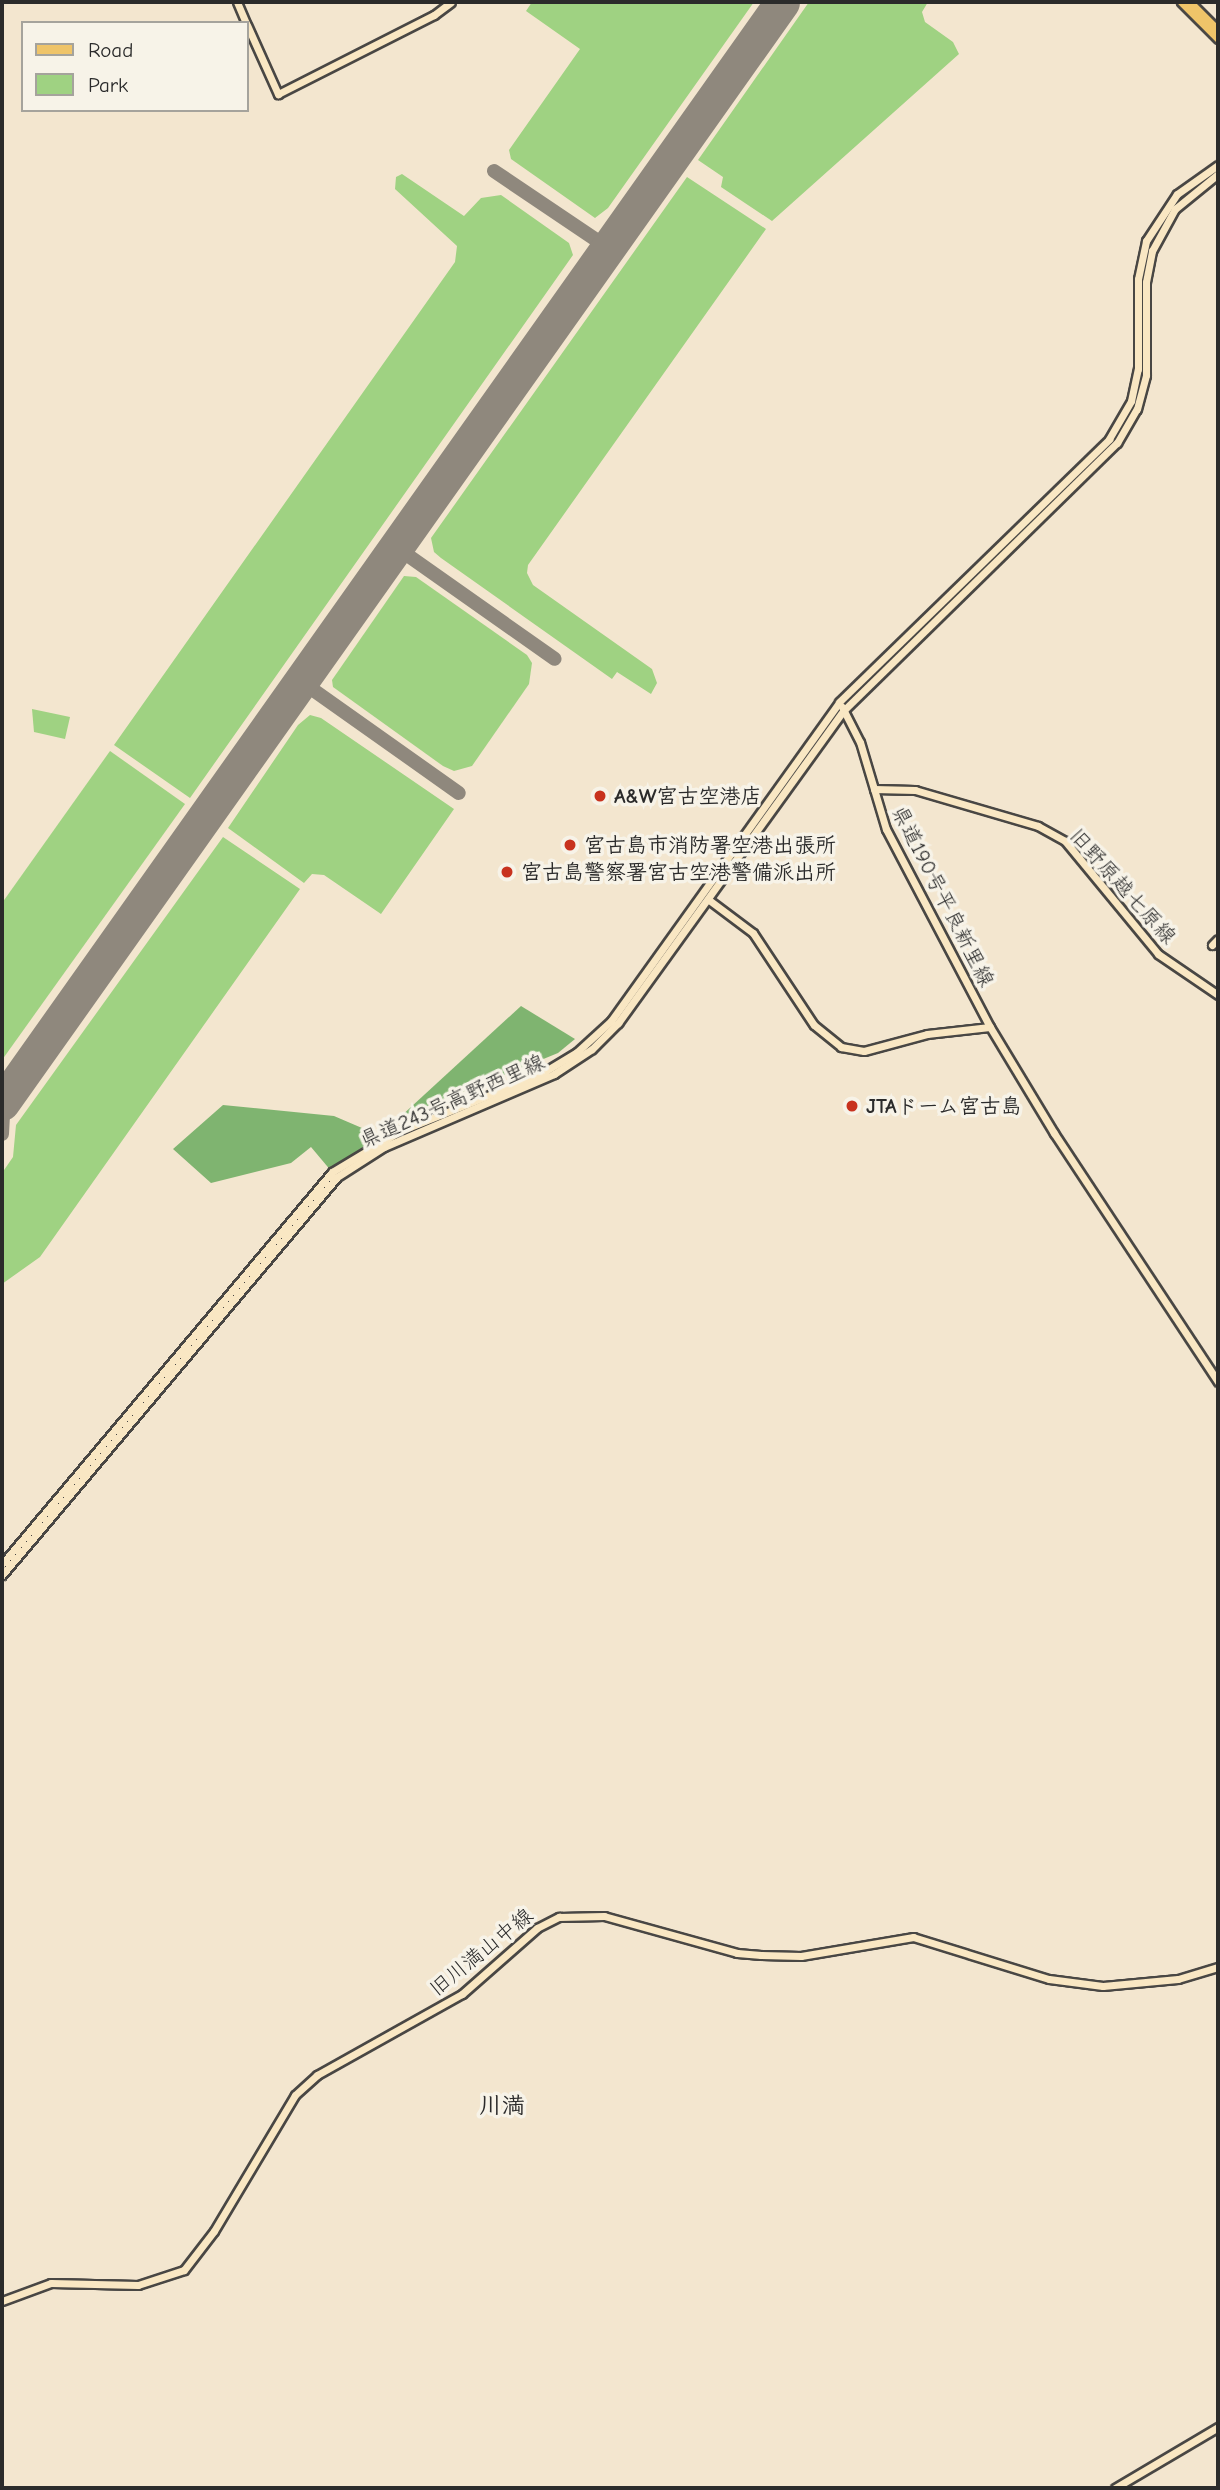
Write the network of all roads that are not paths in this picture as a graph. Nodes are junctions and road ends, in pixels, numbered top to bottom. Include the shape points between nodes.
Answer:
1 (237, 2) edge
2 (452, 2) edge
3 (1181, 2) edge
4 (1190, 2) edge
5 (245, 21) edge
6 (248, 28) edge
7 (1218, 30) edge
8 (1218, 39) edge
9 (1218, 165) edge
10 (1218, 174) edge
11 (841, 706) junction
12 (874, 789) junction
13 (709, 900) junction
14 (1218, 995) edge
15 (990, 1027) junction
16 (1218, 1382) edge
17 (2, 1564) edge
18 (2, 1575) edge
19 (1218, 1967) edge
20 (2, 2301) edge
21 (1218, 2427) edge
22 (1115, 2488) edge

1 - 5 main road
2 - 6 main road via 435,15 278,94
3 - 8 main road
4 - 7 main road
9 - 11 main road via 1177,194 1146,241 1138,279 1137,377 1131,401 1109,439
10 - 11 main road via 1175,209 1152,251 1146,282 1146,375 1137,409 1117,443
11 - 12 main road, 県道190号平良新里線 via 860,742
11 - 13 main road, 県道243号高野西里線
11 - 17 main road, 県道243号高野西里線 via 611,1021 559,1063 375,1142 332,1172
12 - 14 main road, 旧野原越七原線 via 915,790 1038,826 1065,841 1157,954
12 - 15 main road, 県道190号平良新里線 via 887,830
13 - 15 main road via 752,933 814,1025 841,1047 864,1051 927,1034
13 - 18 main road, 県道243号高野西里線 via 618,1023 579,1059 542,1080 384,1147 337,1177
15 - 16 main road, 県道190号平良新里線
19 - 20 main road, 旧川満山中線 via 1178,1979 1103,1986 1049,1979 913,1937 801,1956 761,1955 737,1953 604,1916 558,1917 537,1928 462,1994 317,2075 295,2095 214,2231 184,2270 138,2286 51,2283
21 - 22 main road

